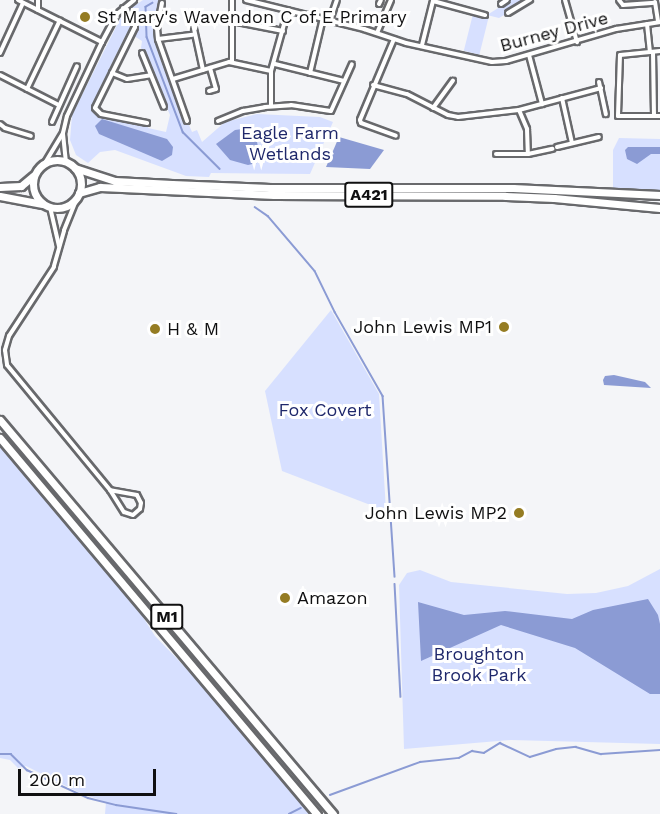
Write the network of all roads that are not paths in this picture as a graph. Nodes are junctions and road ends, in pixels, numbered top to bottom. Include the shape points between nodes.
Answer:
1 (18, 0) edge
2 (38, 0) edge
3 (134, 0) edge
4 (232, 0) edge
5 (246, 0) edge
6 (337, 0) edge
7 (391, 0) edge
8 (507, 0) edge
9 (530, 0) edge
10 (565, 0) edge
11 (619, 0) edge
12 (433, 1) edge
13 (657, 1) edge
14 (23, 3) junction
15 (162, 3) dead end
16 (501, 3) dead end
17 (123, 8) junction
18 (38, 10) junction
19 (288, 10) junction
20 (508, 13) dead end
21 (485, 15) dead end
22 (323, 18) junction
23 (232, 19) junction
24 (60, 20) junction
25 (330, 20) junction
26 (659, 22) edge
27 (647, 24) junction
28 (283, 31) junction
29 (377, 33) junction
30 (0, 34) edge
31 (193, 35) junction
32 (7, 38) junction
33 (158, 39) junction
34 (394, 39) junction
35 (102, 42) junction
36 (577, 42) junction
37 (422, 45) junction
38 (660, 51) edge
39 (652, 52) junction
40 (0, 53) edge
41 (142, 53) dead end
42 (529, 55) junction
43 (232, 62) junction
44 (275, 64) junction
45 (352, 64) dead end
46 (77, 66) dead end
47 (210, 68) junction
48 (203, 70) junction
49 (271, 71) junction
50 (111, 72) junction
51 (310, 73) junction
52 (0, 75) edge
53 (151, 75) junction
54 (173, 79) junction
55 (453, 80) dead end
56 (344, 81) junction
57 (599, 82) dead end
58 (373, 85) junction
59 (600, 88) junction
60 (27, 89) junction
61 (209, 91) dead end
62 (562, 98) junction
63 (542, 104) junction
64 (59, 105) junction
65 (271, 106) junction
66 (164, 107) dead end
67 (434, 108) junction
68 (519, 110) junction
69 (606, 114) dead end
70 (654, 116) junction
71 (660, 116) edge
72 (186, 121) dead end
73 (218, 121) dead end
74 (52, 122) dead end
75 (147, 123) dead end
76 (0, 124) edge
77 (63, 133) junction
78 (30, 136) dead end
79 (396, 136) dead end
80 (599, 137) dead end
81 (572, 142) junction
82 (557, 147) dead end
83 (552, 149) dead end
84 (496, 154) dead end
85 (528, 154) junction
86 (66, 162) junction
87 (45, 163) junction
88 (75, 168) junction
89 (35, 174) junction
90 (0, 187) edge
91 (78, 195) junction
92 (660, 195) edge
93 (0, 196) edge
94 (47, 206) junction
95 (660, 208) edge
96 (59, 247) junction
97 (0, 420) edge
98 (0, 438) edge
99 (110, 490) junction
100 (128, 495) junction
101 (121, 506) junction
102 (317, 814) edge
103 (333, 814) edge

1 - 14 street
2 - 18 street
3 - 17 street
4 - 23 street
5 - 19 street, Burney Drive
6 - 25 street
7 - 29 street
8 - 16 street
9 - 20 street
10 - 36 street
11 - 13 street via 623,5
12 - 21 street
12 - 37 street
13 - 26 street
14 - 18 street
14 - 32 street
15 - 33 street
17 - 35 street
17 - 50 street via 135,21 135,27
18 - 24 street
19 - 22 street, Burney Drive
19 - 28 street
22 - 25 street, Burney Drive
22 - 51 street
23 - 28 street
23 - 31 street via 197,20
23 - 43 street
24 - 35 street
24 - 60 street
25 - 29 street, Burney Drive
26 - 27 street, Burney Drive
27 - 36 street, Burney Drive
27 - 39 street
28 - 44 street
29 - 34 street, Burney Drive
30 - 32 street
31 - 33 street
31 - 48 street
32 - 40 street
33 - 54 street
34 - 37 street, Burney Drive
34 - 58 street
35 - 77 street via 67,116
36 - 42 street, Burney Drive
37 - 42 street, Burney Drive via 492,62
38 - 39 street
39 - 70 street
39 - 70 street via 620,56 618,116
41 - 53 street
42 - 63 street
43 - 47 street
43 - 49 street
44 - 49 street
44 - 51 street
45 - 56 street
46 - 64 street
47 - 48 street
47 - 61 street via 216,89
48 - 54 street
49 - 65 street
50 - 53 street via 127,79
50 - 75 street via 95,108 101,114
51 - 56 street
52 - 60 street
53 - 66 street
54 - 72 street
55 - 67 street
56 - 65 street via 331,111
57 - 59 street
58 - 67 street via 407,94
58 - 79 street via 361,123
59 - 62 street
59 - 69 street
60 - 64 street
62 - 63 street
62 - 81 street
63 - 68 street
64 - 74 street
65 - 73 street
67 - 68 street via 458,117
68 - 85 street via 527,129
70 - 71 street
76 - 78 street
77 - 86 street
77 - 87 street
80 - 81 street
81 - 82 street
83 - 85 street
84 - 85 street
86 - 87 highway
86 - 88 highway
87 - 89 highway
88 - 91 highway via 81,180
88 - 92 highway, A421 via 115,181 172,184 513,188
89 - 90 highway via 21,186
89 - 94 highway via 33,188
91 - 94 highway via 65,207
91 - 95 highway, A421 via 100,187 274,195 505,196
91 - 96 street
93 - 94 highway
94 - 96 street
96 - 99 street via 48,278 9,336 5,350 7,365
97 - 103 highway, M1
98 - 102 highway, M1
99 - 100 street
99 - 101 street
100 - 101 street
100 - 101 street via 139,497 140,509 130,514

